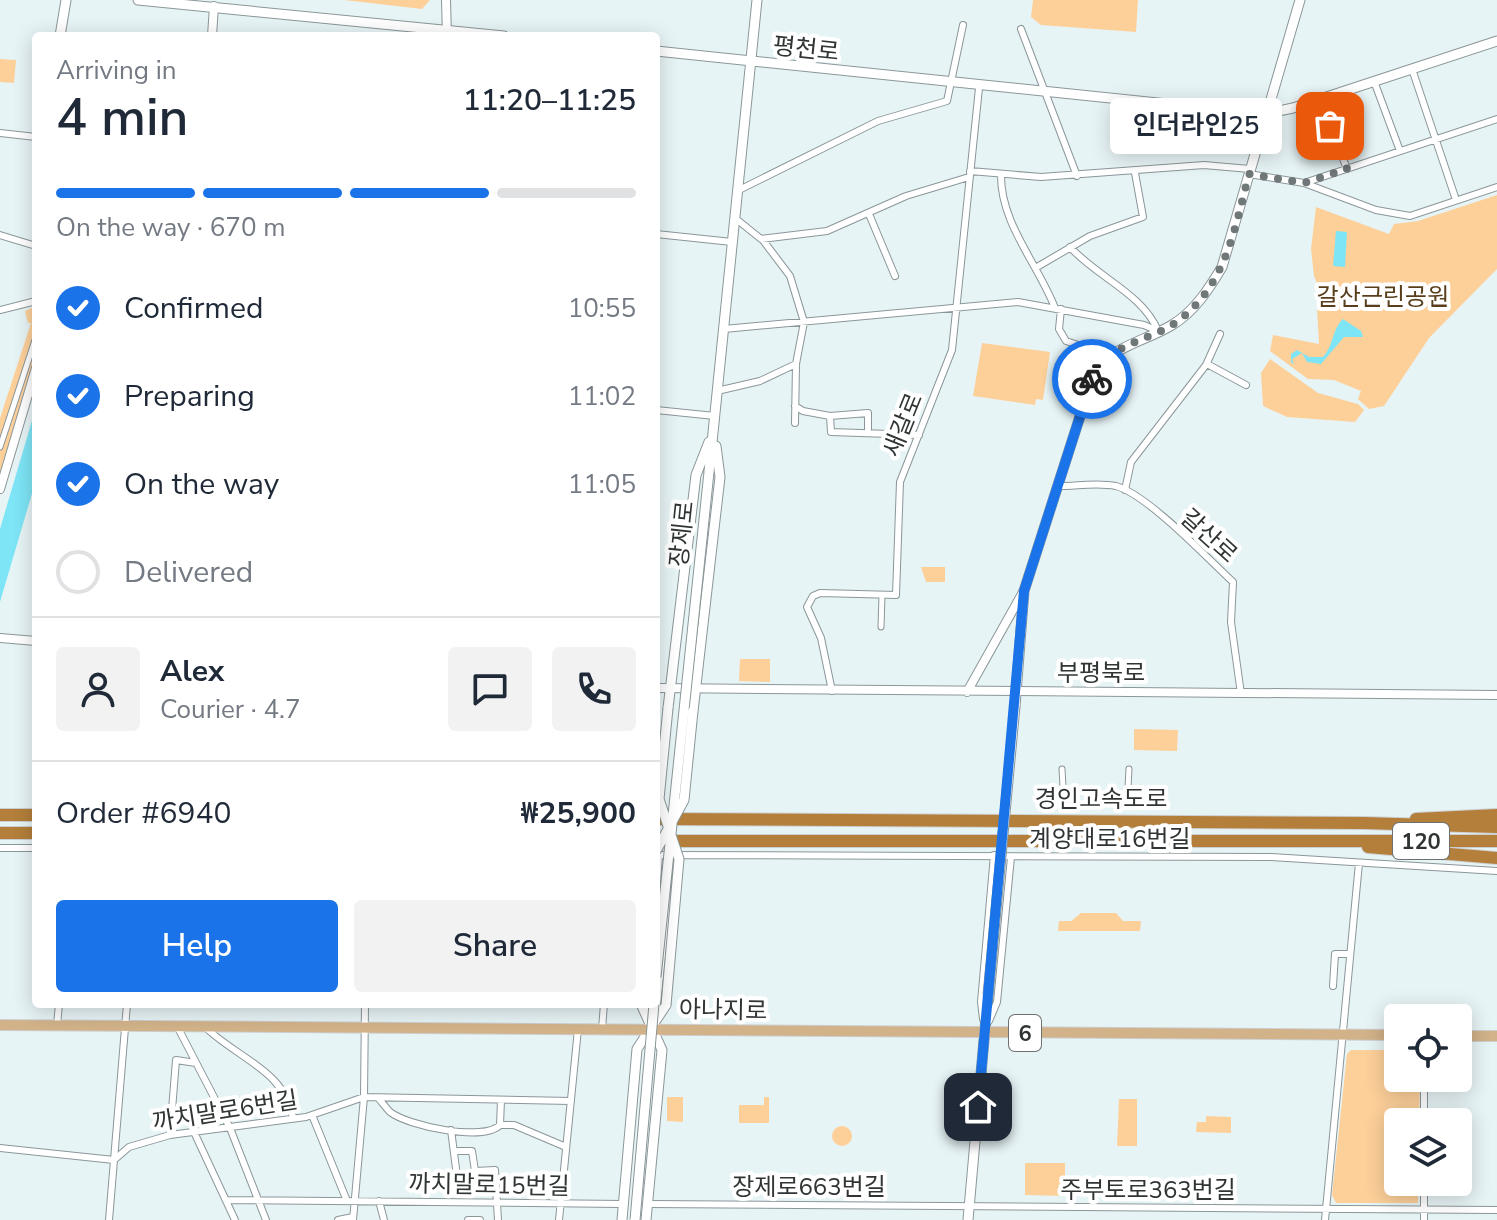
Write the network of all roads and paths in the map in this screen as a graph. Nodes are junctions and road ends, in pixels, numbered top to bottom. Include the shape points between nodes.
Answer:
1 (66, 0) edge
2 (138, 0) edge
3 (446, 0) edge
4 (757, 0) edge
5 (1300, 0) edge
6 (214, 6) junction
7 (963, 25) dead end
8 (1021, 29) dead end
9 (61, 32) edge
10 (212, 32) edge
11 (438, 32) edge
12 (447, 32) edge
13 (1497, 41) edge
14 (660, 52) edge
15 (750, 63) junction
16 (1412, 69) junction
17 (1374, 81) junction
18 (952, 84) junction
19 (979, 88) junction
20 (1047, 94) junction
21 (1320, 99) junction
22 (1264, 114) junction
23 (1497, 119) edge
24 (0, 133) edge
25 (32, 137) edge
26 (1436, 139) junction
27 (1400, 151) junction
28 (1347, 169) junction
29 (1250, 172) junction
30 (1135, 173) junction
31 (969, 174) junction
32 (1001, 174) junction
33 (1077, 176) junction
34 (1304, 183) junction
35 (1497, 187) edge
36 (737, 191) junction
37 (1456, 200) junction
38 (869, 214) junction
39 (735, 218) junction
40 (660, 234) edge
41 (0, 235) edge
42 (761, 239) junction
43 (732, 242) junction
44 (32, 245) edge
45 (1070, 247) junction
46 (1037, 267) junction
47 (895, 276) dead end
48 (32, 302) edge
49 (955, 307) junction
50 (1058, 308) junction
51 (0, 310) edge
52 (804, 322) junction
53 (724, 329) junction
54 (1158, 331) junction
55 (1220, 334) dead end
56 (32, 349) edge
57 (796, 364) junction
58 (1207, 364) junction
59 (32, 380) edge
60 (1246, 385) dead end
61 (1089, 389) junction
62 (717, 391) junction
63 (795, 406) junction
64 (660, 410) edge
65 (715, 416) junction
66 (830, 416) junction
67 (795, 423) dead end
68 (868, 429) dead end
69 (713, 431) junction
70 (919, 435) junction
71 (0, 447) edge
72 (4, 462) edge
73 (1059, 486) junction
74 (0, 489) edge
75 (1125, 490) junction
76 (1024, 591) junction
77 (882, 595) junction
78 (881, 627) dead end
79 (0, 638) edge
80 (32, 641) edge
81 (660, 689) edge
82 (671, 690) junction
83 (695, 691) junction
84 (832, 691) junction
85 (967, 692) junction
86 (1016, 692) junction
87 (1241, 694) junction
88 (1497, 695) edge
89 (1062, 769) dead end
90 (1129, 769) dead end
91 (1063, 787) dead end
92 (1128, 788) dead end
93 (660, 789) edge
94 (660, 802) edge
95 (0, 815) edge
96 (32, 815) edge
97 (1497, 815) edge
98 (660, 819) edge
99 (1364, 823) junction
100 (1497, 827) edge
101 (669, 831) junction
102 (0, 833) edge
103 (32, 833) edge
104 (660, 841) edge
105 (1497, 841) edge
106 (1345, 842) junction
107 (660, 845) edge
108 (0, 848) edge
109 (32, 848) edge
110 (660, 855) edge
111 (673, 855) junction
112 (994, 855) junction
113 (1011, 857) junction
114 (1497, 858) edge
115 (1359, 863) junction
116 (992, 871) junction
117 (1497, 871) edge
118 (1009, 872) junction
119 (660, 932) edge
120 (1350, 954) junction
121 (1333, 986) dead end
122 (660, 995) edge
123 (59, 1008) edge
124 (127, 1008) edge
125 (365, 1008) edge
126 (604, 1008) edge
127 (643, 1008) edge
128 (651, 1008) edge
129 (651, 1008) edge
130 (658, 1008) edge
131 (0, 1025) edge
132 (57, 1025) junction
133 (125, 1026) junction
134 (177, 1026) junction
135 (204, 1026) junction
136 (365, 1027) junction
137 (578, 1029) junction
138 (602, 1029) junction
139 (651, 1029) junction
140 (984, 1032) junction
141 (1342, 1035) junction
142 (1384, 1035) edge
143 (1472, 1036) edge
144 (1497, 1036) edge
145 (196, 1063) junction
146 (364, 1097) junction
147 (378, 1098) junction
148 (501, 1100) junction
149 (571, 1101) junction
150 (312, 1115) junction
151 (293, 1118) junction
152 (500, 1125) junction
153 (230, 1128) junction
154 (451, 1130) junction
155 (194, 1132) junction
156 (170, 1135) junction
157 (566, 1147) junction
158 (0, 1148) edge
159 (455, 1151) junction
160 (114, 1160) junction
161 (474, 1167) junction
162 (1424, 1196) edge
163 (227, 1200) junction
164 (350, 1201) junction
165 (379, 1201) junction
166 (259, 1202) junction
167 (498, 1202) junction
168 (561, 1204) junction
169 (623, 1204) junction
170 (648, 1204) junction
171 (969, 1206) junction
172 (1326, 1209) junction
173 (1424, 1209) junction
174 (1497, 1210) edge
175 (353, 1218) edge
176 (109, 1220) edge
177 (235, 1220) edge
178 (266, 1220) edge
179 (338, 1220) edge
180 (384, 1220) edge
181 (468, 1220) edge
182 (480, 1220) edge
183 (498, 1220) edge
184 (559, 1220) edge
185 (622, 1220) edge
186 (635, 1220) edge
187 (646, 1220) edge
188 (968, 1220) edge
189 (1325, 1220) edge
190 (1424, 1220) edge

1 - 9 main road
2 - 6 main road
3 - 12 street
4 - 15 main road, 장제로
5 - 22 main road
6 - 10 street
6 - 11 main road
7 - 18 street
8 - 20 street
13 - 16 main road, 평천로
14 - 15 main road, 평천로
15 - 18 main road, 평천로
15 - 36 main road, 장제로
16 - 17 main road, 평천로
16 - 26 street
17 - 21 main road, 평천로
17 - 27 street
18 - 19 main road, 평천로
18 - 36 street via 941,104 878,121
19 - 20 main road, 평천로
19 - 31 street, 새갈로
20 - 22 main road, 평천로
20 - 33 street
21 - 22 main road, 평천로
21 - 28 street
22 - 29 main road
23 - 26 street
24 - 25 street
26 - 27 street
26 - 37 street
27 - 28 street
28 - 34 street
29 - 30 street via 1204,165
29 - 34 street
29 - 54 main road via 1222,267 1192,308
30 - 33 street
30 - 45 street via 1143,217
31 - 32 street
31 - 38 street
31 - 49 street, 새갈로
32 - 33 street
32 - 46 street via 1014,231
34 - 37 street via 1394,215 1410,216
35 - 37 street
36 - 39 main road, 장제로
38 - 42 street via 827,231
38 - 47 street
39 - 42 street
39 - 43 main road, 장제로
40 - 43 street
41 - 44 street
42 - 52 street via 790,276
43 - 53 main road, 장제로
45 - 46 street
45 - 54 street via 1130,296 1153,318
46 - 50 street
48 - 51 street
49 - 50 street via 1028,302
49 - 52 street
49 - 70 street, 새갈로 via 952,350
50 - 54 street
50 - 61 street via 1059,329 1066,341 1078,345 1080,376
52 - 53 street
52 - 57 street
53 - 62 main road, 장제로
54 - 61 main road via 1109,356
55 - 58 street
56 - 71 street
57 - 62 street via 760,381
57 - 63 street
58 - 60 street
58 - 75 street via 1131,462
59 - 72 street
61 - 73 main road
62 - 65 main road, 장제로
63 - 66 street
63 - 67 street
64 - 65 street
65 - 69 main road, 장제로
66 - 68 street via 868,413
66 - 70 street via 831,432
69 - 82 main road, 장제로 via 696,475
69 - 83 main road, 장제로 via 720,477
69 - 101 main road, 장제로, bridge
70 - 77 street, 새갈로 via 900,482 896,595
72 - 74 street
73 - 75 street, 갈산로
73 - 76 main road
75 - 87 street, 갈산로 via 1148,504 1233,582 1231,622
76 - 85 street
76 - 86 main road
77 - 78 street
77 - 84 street via 820,593 808,601
79 - 80 street
81 - 82 street, 부평북로
82 - 83 street, 부평북로
82 - 93 main road, 장제로, bridge
83 - 84 street, 부평북로
83 - 101 main road, 장제로, bridge via 684,800
84 - 85 street, 부평북로
85 - 86 street, 부평북로
86 - 87 street, 부평북로
86 - 140 main road, bridge
87 - 88 street, 부평북로
89 - 91 street
90 - 92 street
94 - 101 main road, 장제로, bridge
95 - 96 highway
97 - 99 highway
98 - 99 highway, 경인고속도로 / 120
99 - 100 highway, 경인고속도로 / 120
101 - 107 main road, 장제로, bridge
101 - 119 main road, 장제로, bridge
101 - 139 main road, 장제로, bridge via 679,859 666,1005
102 - 103 highway
104 - 106 highway, 경인고속도로 / 120
105 - 106 highway, 경인고속도로 / 120
106 - 114 highway via 1396,852
108 - 109 street
110 - 111 street
111 - 112 street, 계양대로16번길
111 - 122 street
112 - 113 street, 계양대로16번길
112 - 116 street
113 - 115 street, 계양대로16번길 via 1271,857
113 - 118 street
115 - 117 street, 계양대로16번길
115 - 120 street
116 - 118 street via 1000,865
116 - 140 street via 981,1002
118 - 140 street via 997,1002
120 - 121 street via 1335,954
120 - 141 street
123 - 132 street
124 - 133 street
125 - 136 street
126 - 138 street
127 - 139 main road
128 - 139 street
129 - 186 main road, bridge
130 - 139 street
131 - 132 main road, 아나지로 / 6
132 - 133 main road, 아나지로 / 6
133 - 134 main road, 아나지로 / 6
133 - 160 street
134 - 135 main road, 아나지로 / 6
134 - 145 street
135 - 136 main road, 아나지로 / 6
135 - 151 street via 272,1077 291,1100
136 - 137 main road, 아나지로 / 6
136 - 146 street
137 - 138 main road, 아나지로 / 6
137 - 149 street
138 - 139 main road, 아나지로 / 6
139 - 140 main road, 아나지로 / 6
139 - 169 main road, 장제로 via 637,1049
139 - 170 main road via 662,1050
140 - 141 main road, 아나지로 / 6
140 - 171 main road
141 - 142 main road, 아나지로 / 6
141 - 172 street
143 - 144 main road
145 - 153 street
145 - 156 street via 176,1060
146 - 147 street
146 - 150 street, 까치말로6번길
146 - 164 street
147 - 148 street
147 - 154 street via 404,1119
148 - 149 street
148 - 152 street
149 - 157 street
150 - 151 street, 까치말로6번길
150 - 164 street
151 - 153 street, 까치말로6번길
152 - 154 street via 472,1135
152 - 157 street via 514,1125
153 - 155 street, 까치말로6번길
153 - 166 street
154 - 159 street
155 - 156 street, 까치말로6번길
155 - 163 street
156 - 160 street, 까치말로6번길 via 129,1147
157 - 168 street
158 - 160 street
159 - 161 street via 472,1151
159 - 161 street via 457,1172
160 - 176 street
161 - 167 street via 495,1170
162 - 173 street
163 - 166 street, 까치말로15번길
163 - 177 street
164 - 165 street, 까치말로15번길
164 - 166 street, 까치말로15번길
164 - 175 street
165 - 167 street, 까치말로15번길
165 - 180 street
166 - 178 street
167 - 168 street, 까치말로15번길
167 - 183 street
168 - 169 street, 까치말로15번길
168 - 184 street
169 - 185 main road, 장제로
170 - 171 street, 장제로663번길
170 - 187 main road
171 - 172 street, 주부토로363번길
171 - 188 main road
172 - 173 street, 주부토로363번길
172 - 189 street
173 - 174 street, 주부토로363번길
173 - 190 street
175 - 179 street
181 - 182 street

